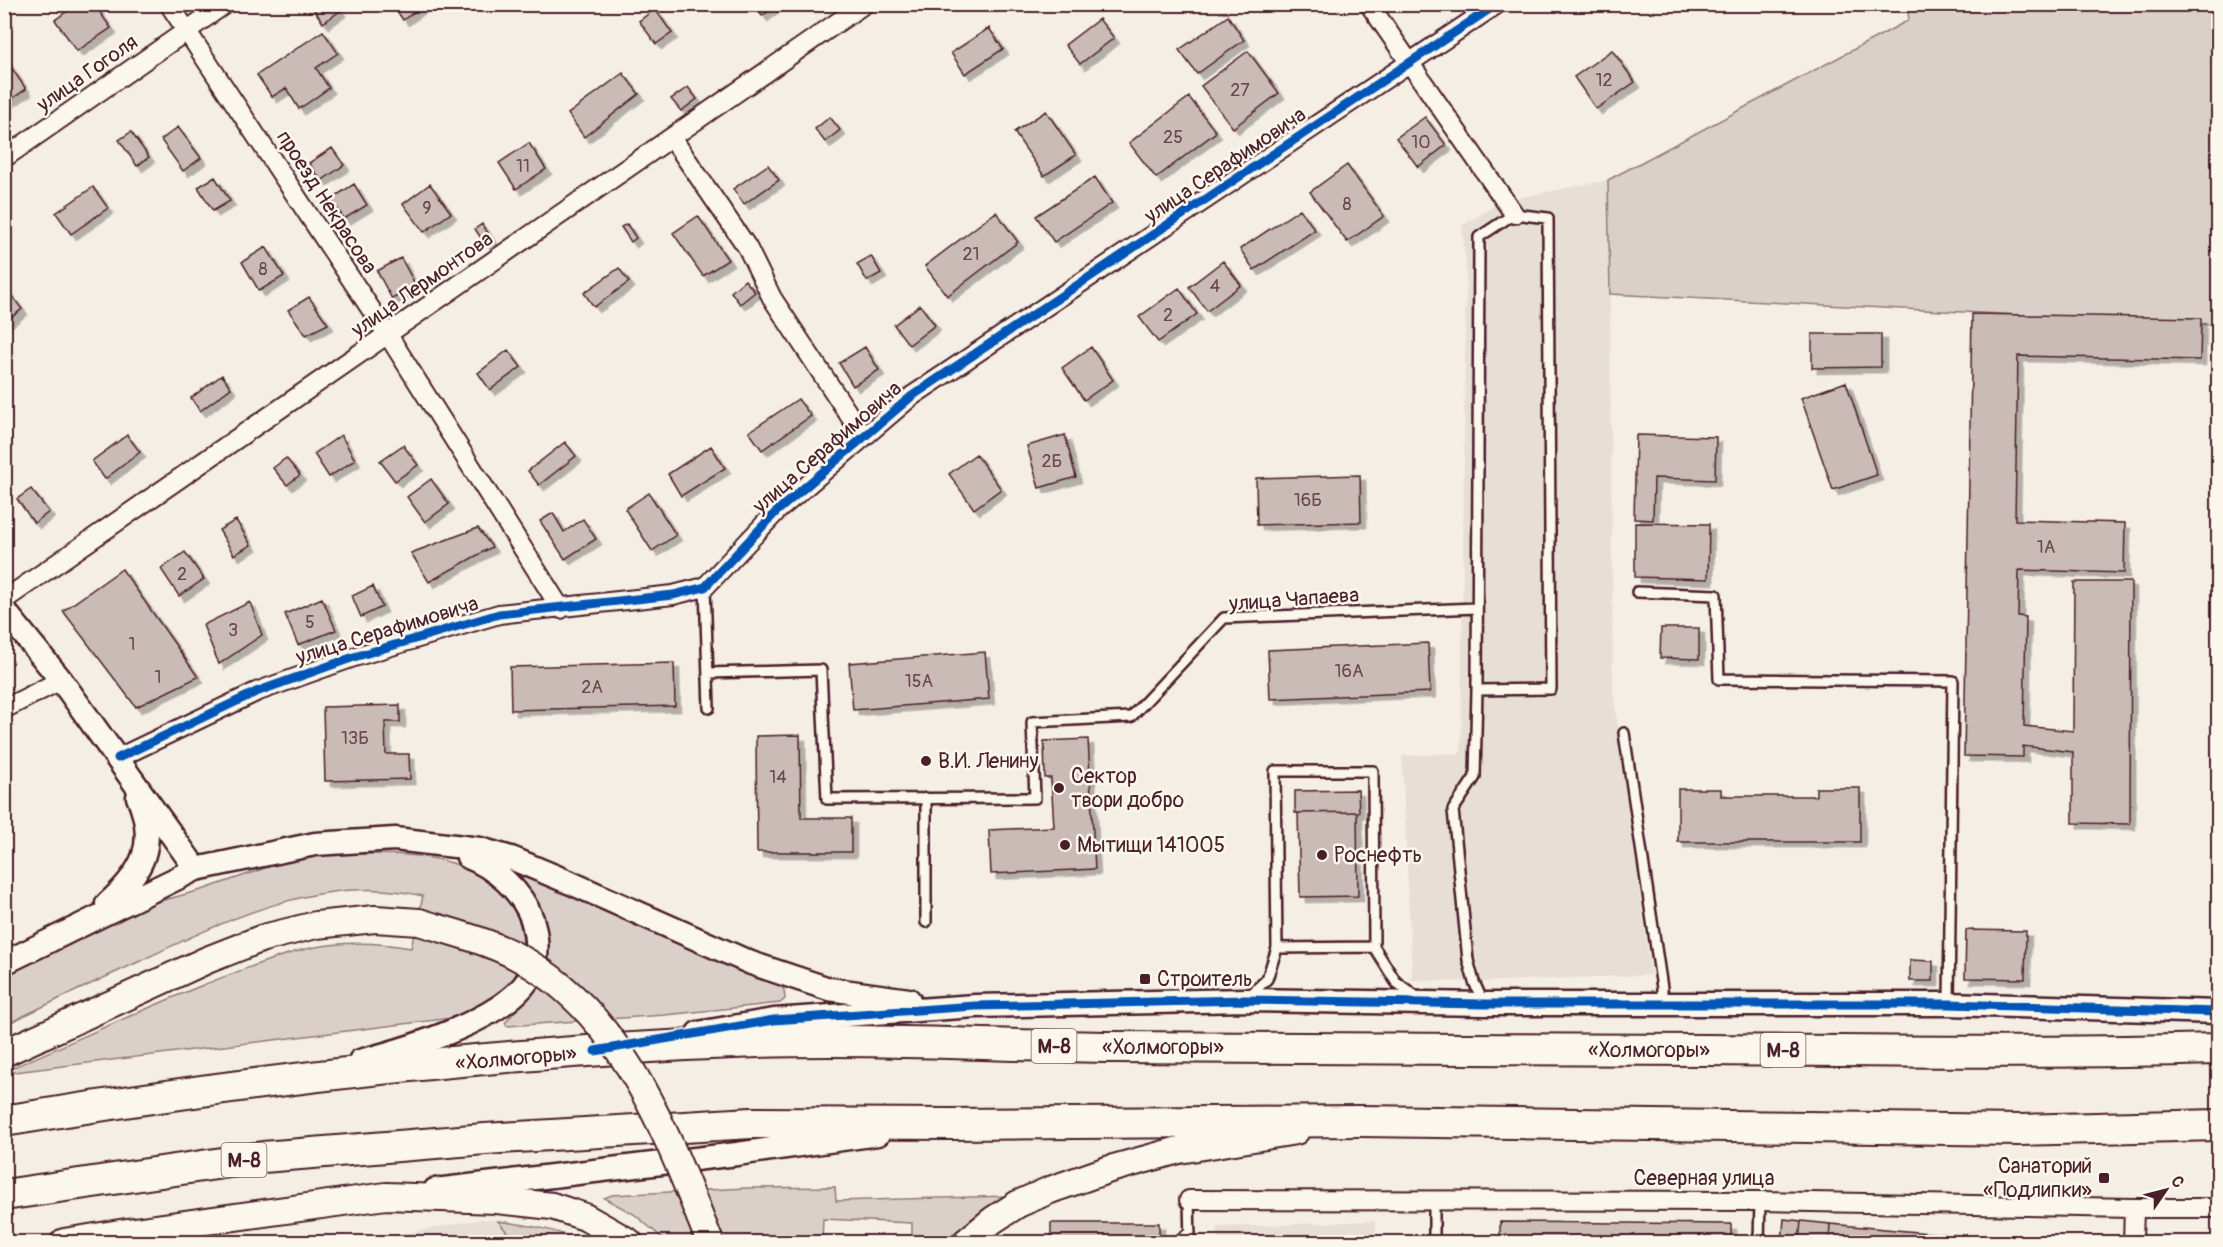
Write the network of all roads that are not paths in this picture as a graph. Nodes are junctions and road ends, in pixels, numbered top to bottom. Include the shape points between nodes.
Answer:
1 (170, 4) edge
2 (225, 4) edge
3 (864, 4) edge
4 (1369, 4) edge
5 (1497, 4) edge
6 (187, 31) junction
7 (1408, 64) junction
8 (672, 138) junction
9 (4, 158) edge
10 (1514, 214) junction
11 (388, 334) junction
12 (863, 436) junction
13 (705, 587) junction
14 (1637, 592) dead end
15 (4, 600) edge
16 (1477, 608) junction
17 (561, 609) junction
18 (4, 610) edge
19 (708, 673) junction
20 (62, 680) junction
21 (1477, 690) junction
22 (709, 708) dead end
23 (4, 709) edge
24 (1624, 733) dead end
25 (123, 764) junction
26 (926, 798) junction
27 (427, 841) junction
28 (196, 869) junction
29 (926, 922) dead end
30 (85, 923) junction
31 (1374, 947) junction
32 (1277, 948) junction
33 (4, 963) edge
34 (1245, 1000) junction
35 (1424, 1002) junction
36 (1484, 1004) junction
37 (1662, 1004) junction
38 (1948, 1004) junction
39 (975, 1006) junction
40 (2218, 1012) edge
41 (2218, 1049) edge
42 (595, 1051) junction
43 (4, 1053) edge
44 (304, 1076) junction
45 (4, 1121) edge
46 (1360, 1121) junction
47 (949, 1124) junction
48 (2218, 1125) edge
49 (4, 1195) edge
50 (386, 1196) junction
51 (1434, 1199) junction
52 (1189, 1200) joint
53 (1760, 1201) junction
54 (2134, 1208) junction
55 (2218, 1208) edge
56 (1190, 1232) junction
57 (64, 1242) edge
58 (629, 1242) edge
59 (710, 1242) edge
60 (966, 1242) edge
61 (1176, 1242) edge
62 (1190, 1242) edge
63 (1434, 1242) edge
64 (1759, 1242) edge
65 (2133, 1242) edge

1 - 6 street, проезд Некрасова
2 - 6 street, улица Гоголя
3 - 8 street, улица Лермонтова
4 - 7 street
5 - 7 street, улица Серафимовича
6 - 9 street, улица Гоголя
6 - 11 street, проезд Некрасова
7 - 10 street
7 - 12 street, улица Серафимовича via 912,396
8 - 11 street, улица Лермонтова
8 - 12 street via 747,247 772,298
10 - 16 lane via 1479,237
10 - 21 lane via 1548,218 1551,689
11 - 15 street, улица Лермонтова
11 - 17 street, проезд Некрасова
12 - 13 street, улица Серафимовича via 777,511
13 - 17 street, улица Серафимовича via 673,595
13 - 19 lane
14 - 38 lane via 1716,595 1719,679 1953,681
16 - 21 lane
16 - 26 lane, улица Чапаева via 1224,618 1131,717 1032,722 1035,798
17 - 25 street, улица Серафимовича via 499,614 354,657 256,692
18 - 20 street
19 - 22 lane
19 - 26 lane, улица Чапаева via 821,670 827,799
20 - 23 street
20 - 25 street
21 - 36 lane via 1475,777 1453,810 1468,960
24 - 37 lane
25 - 28 street
25 - 30 street via 147,817 146,851 133,878
26 - 29 lane
27 - 28 street via 395,838 315,844
27 - 39 street via 511,858 751,963 829,989
27 - 44 street via 495,870 529,910 537,947 531,974 518,990 476,1021 407,1048
28 - 30 street
30 - 33 street
31 - 32 lane
31 - 32 lane via 1373,771 1275,771
31 - 35 lane via 1396,982
32 - 34 lane via 1267,979
34 - 35 street
34 - 39 street
35 - 36 street
36 - 37 street
37 - 38 street
38 - 40 street
39 - 42 street via 774,1020
41 - 42 highway, «Холмогоры» / М-8 via 1123,1047 761,1042
42 - 44 highway, «Холмогоры» / М-8
43 - 59 main road, bridge via 263,938 316,925 375,919 419,922 478,939 515,955 574,997 602,1026 651,1104
44 - 45 highway, «Холмогоры» / М-8
46 - 47 highway, М-8
46 - 48 highway, М-8 via 2019,1130
46 - 60 main road via 1179,1150 1110,1169 1018,1204
47 - 49 highway, М-8 via 751,1123 485,1139 263,1157
47 - 50 street
50 - 57 main road
50 - 58 main road via 552,1206 585,1217
51 - 52 street, Северная улица
51 - 53 street, Северная улица
51 - 63 lane
52 - 56 lane
53 - 54 street, Северная улица
53 - 64 lane
54 - 55 street, Северная улица
54 - 65 street
56 - 61 lane
56 - 62 lane

